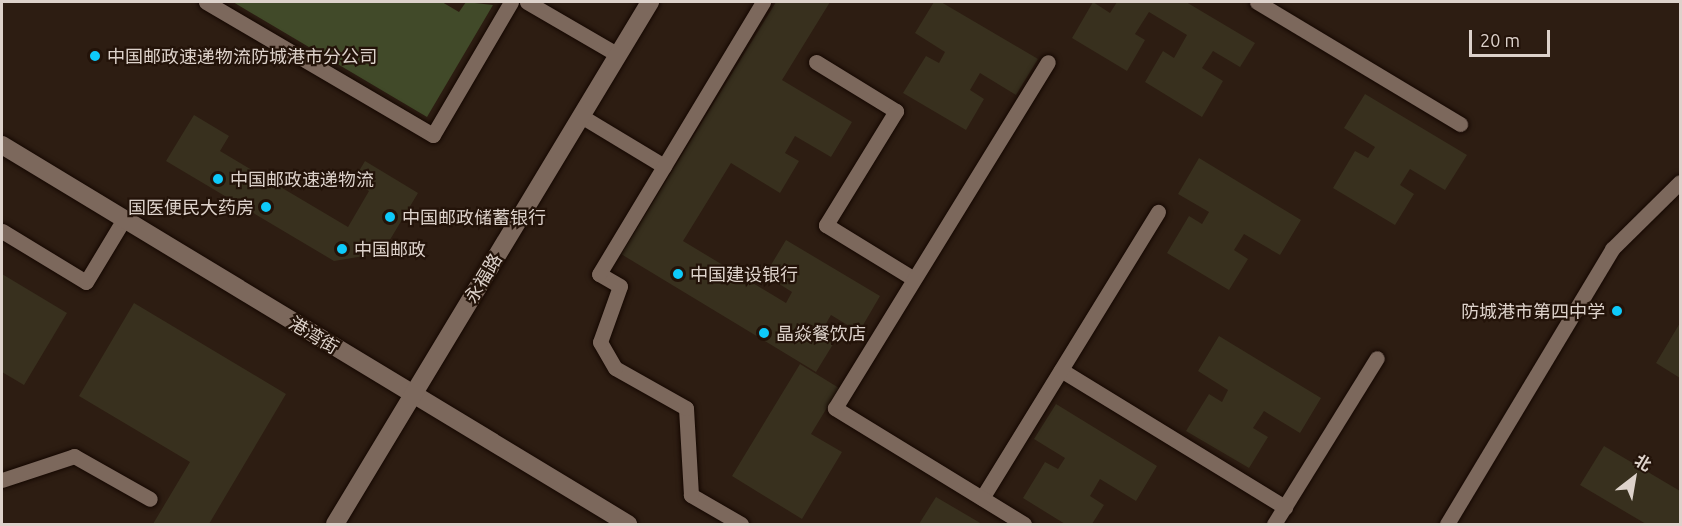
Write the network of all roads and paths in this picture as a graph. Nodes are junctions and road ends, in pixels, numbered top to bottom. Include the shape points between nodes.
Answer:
1 (206, 2) edge
2 (512, 2) edge
3 (527, 2) edge
4 (650, 2) edge
5 (763, 2) edge
6 (1257, 2) edge
7 (618, 55) junction
8 (816, 62) dead end
9 (1048, 62) dead end
10 (581, 116) junction
11 (1460, 124) dead end
12 (2, 145) edge
13 (664, 166) junction
14 (1680, 182) edge
15 (1158, 212) dead end
16 (124, 219) junction
17 (2, 231) edge
18 (914, 279) junction
19 (1377, 358) dead end
20 (1061, 370) junction
21 (413, 395) junction
22 (2, 480) edge
23 (982, 498) junction
24 (150, 499) dead end
25 (1285, 507) junction
26 (335, 525) edge
27 (628, 525) edge
28 (741, 525) edge
29 (1024, 525) edge
30 (1274, 525) edge
31 (1447, 525) edge

1 - 2 lane via 433,135
3 - 7 lane
4 - 7 street, 永福路
5 - 13 lane
6 - 11 lane
7 - 10 street, 永福路
8 - 18 lane via 896,111 826,225
9 - 18 lane
10 - 13 lane
10 - 21 street, 永福路
12 - 16 street, 港湾街
13 - 28 lane via 599,274 620,286 600,342 615,368 686,408 691,495
14 - 31 lane via 1612,249
15 - 20 lane
16 - 17 lane via 86,282
16 - 21 street, 港湾街
18 - 23 lane via 835,408
19 - 25 lane
20 - 23 lane
20 - 25 lane
21 - 26 street, 永福路
21 - 27 street, 港湾街
22 - 24 lane via 74,456
23 - 29 lane
25 - 30 lane

